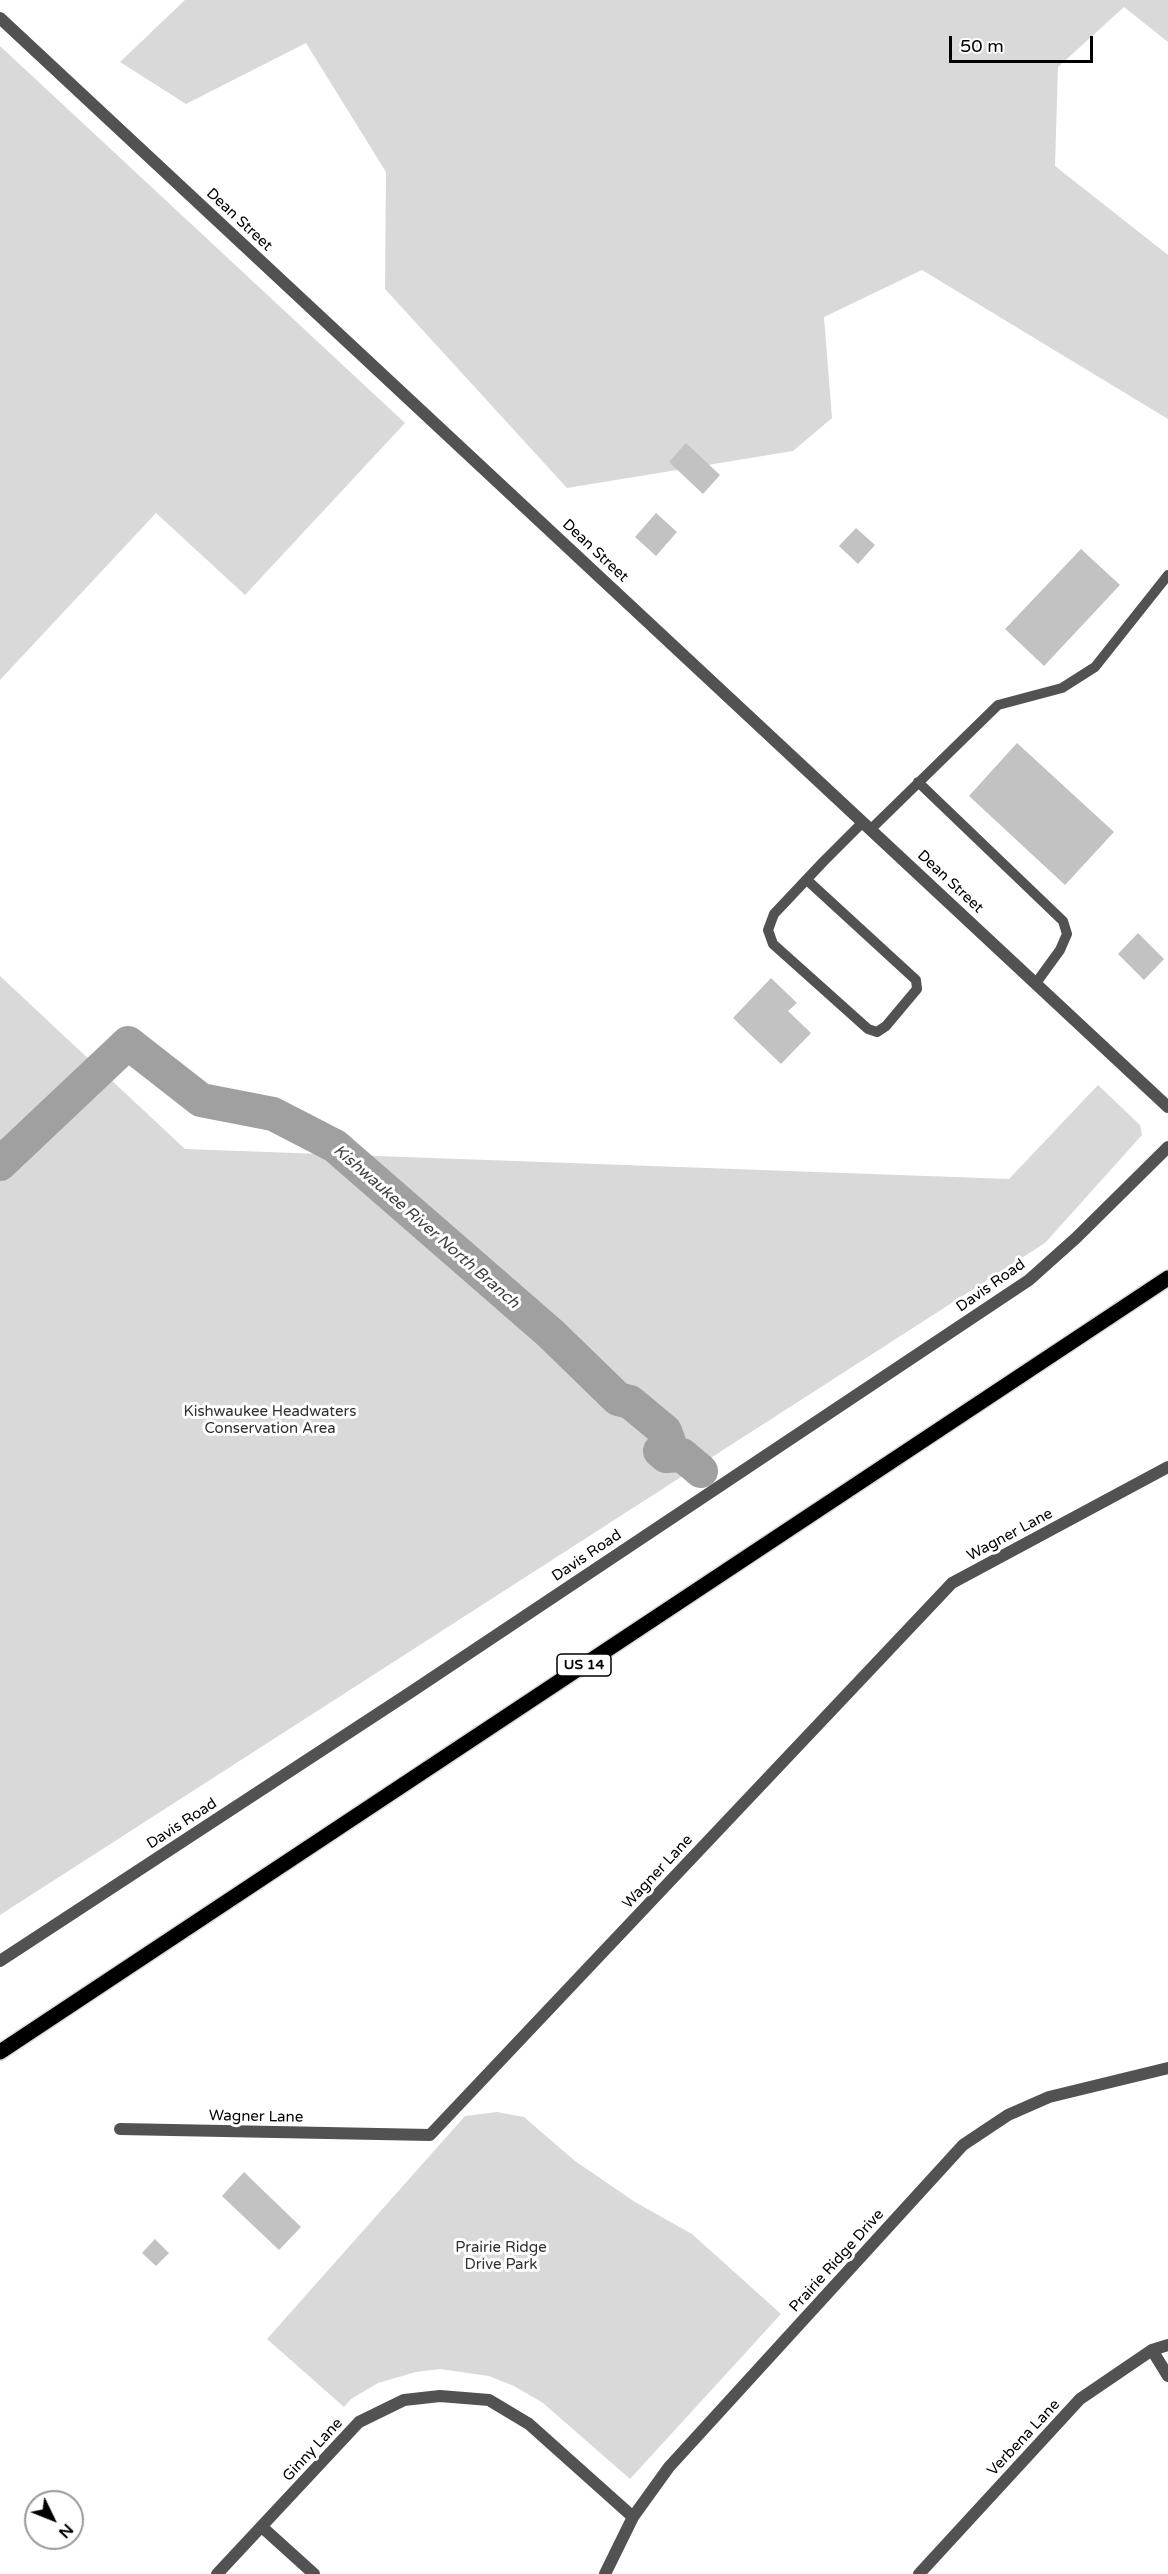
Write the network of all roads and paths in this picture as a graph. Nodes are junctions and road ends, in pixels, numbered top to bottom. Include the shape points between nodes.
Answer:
1 (0, 18) edge
2 (1168, 575) edge
3 (918, 782) junction
4 (867, 825) junction
5 (807, 880) junction
6 (1036, 983) junction
7 (1168, 1107) edge
8 (1168, 1147) edge
9 (1168, 1278) edge
10 (1168, 1467) edge
11 (0, 1961) edge
12 (0, 2052) edge
13 (1168, 2068) edge
14 (120, 2129) dead end
15 (1168, 2346) edge
16 (1152, 2350) junction
17 (1168, 2376) edge
18 (633, 2517) junction
19 (262, 2527) junction
20 (217, 2574) edge
21 (314, 2574) edge
22 (605, 2574) edge
23 (919, 2574) edge

1 - 4 street, Dean Street
2 - 3 lane via 1095,667 1062,688 998,705
3 - 4 lane
3 - 6 lane via 1063,921 1066,934 1060,951
4 - 5 lane
4 - 6 street, Dean Street
5 - 5 lane via 774,914 768,930 773,944 868,1029 877,1032 917,989 916,980
6 - 7 street, Dean Street
8 - 11 street, Davis Road via 1029,1280
9 - 12 main road, US 14
10 - 14 street, Wagner Lane via 952,1583 430,2135
13 - 18 street, Prairie Ridge Drive via 1049,2097 1008,2115 963,2145 669,2467
15 - 16 street, Verbena Lane
16 - 17 street
16 - 23 street, Verbena Lane via 1080,2399
18 - 19 street, Ginny Lane via 529,2424 489,2400 440,2396 404,2400 359,2422
18 - 22 street, Prairie Ridge Drive
19 - 20 street, Ginny Lane
19 - 21 street

